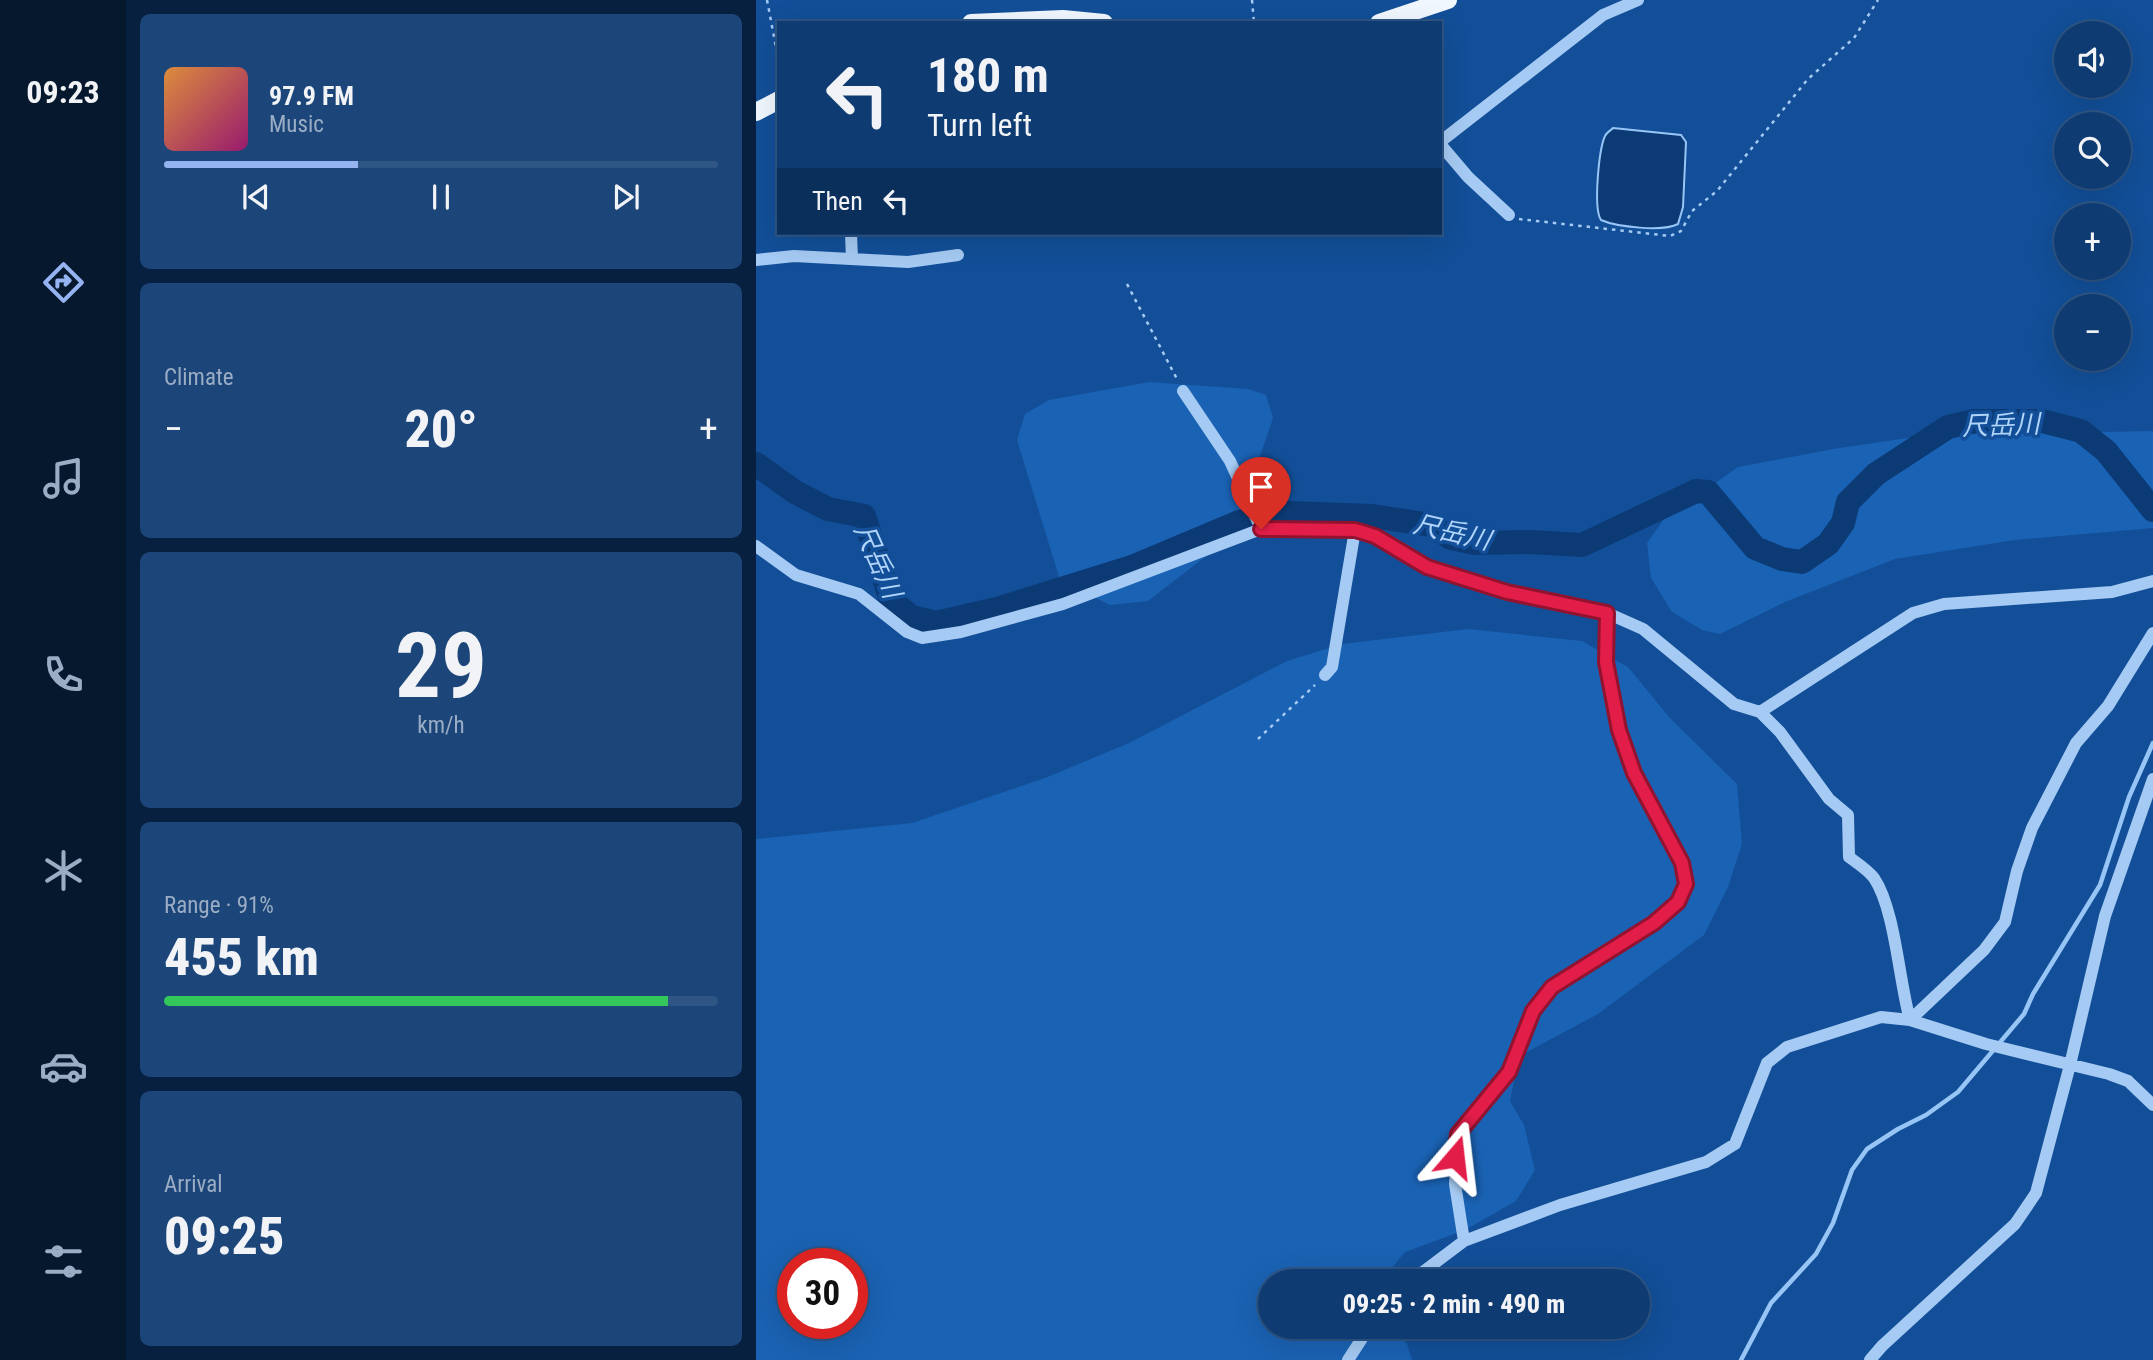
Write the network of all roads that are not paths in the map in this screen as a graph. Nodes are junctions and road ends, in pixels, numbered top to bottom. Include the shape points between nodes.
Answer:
1 (1448, 0) edge
2 (1638, 0) edge
3 (1411, 18) edge
4 (1017, 21) edge
5 (1084, 21) edge
6 (1392, 21) edge
7 (777, 101) edge
8 (756, 112) edge
9 (1442, 141) edge
10 (1442, 145) edge
11 (1509, 215) road end
12 (851, 235) edge
13 (958, 255) dead end
14 (852, 259) junction
15 (756, 260) edge
16 (1186, 394) road end
17 (1261, 529) junction
18 (1355, 530) junction
19 (756, 547) edge
20 (2153, 580) edge
21 (1607, 613) junction
22 (2153, 633) edge
23 (1329, 671) road end
24 (1759, 712) junction
25 (2153, 779) edge
26 (1910, 1020) junction
27 (2070, 1065) junction
28 (2153, 1105) edge
29 (1464, 1241) junction
30 (1427, 1269) edge
31 (1362, 1339) edge
32 (1348, 1360) edge
33 (1870, 1360) edge

1 - 3 main road
2 - 9 street via 1603,15
3 - 6 main road
4 - 5 main road
7 - 8 main road
10 - 11 street
12 - 14 street
13 - 14 street via 908,262
14 - 15 street via 793,256
16 - 17 street via 1230,461
17 - 18 street
17 - 19 street via 1063,604 922,638 907,632 859,594 796,575
18 - 21 street via 1375,536 1427,567 1507,592
18 - 23 street
20 - 24 street via 2112,592 1944,604 1913,613
21 - 24 street via 1643,629 1734,704
21 - 29 street via 1606,662 1619,730 1634,773 1682,863 1686,884 1678,902 1654,923 1552,987 1533,1011 1509,1072 1458,1134 1455,1184
22 - 26 street via 2108,706 2076,743 2032,828 2005,922 1984,950
24 - 26 street via 1780,732 1829,799 1849,815 1849,856 1873,876 1886,904
25 - 27 street via 2105,916
26 - 27 street
26 - 29 street via 1881,1017 1787,1047 1767,1063 1735,1144 1706,1162 1560,1205
27 - 28 street via 2128,1081
27 - 33 street via 2036,1193 2015,1224
29 - 30 street
31 - 32 street

